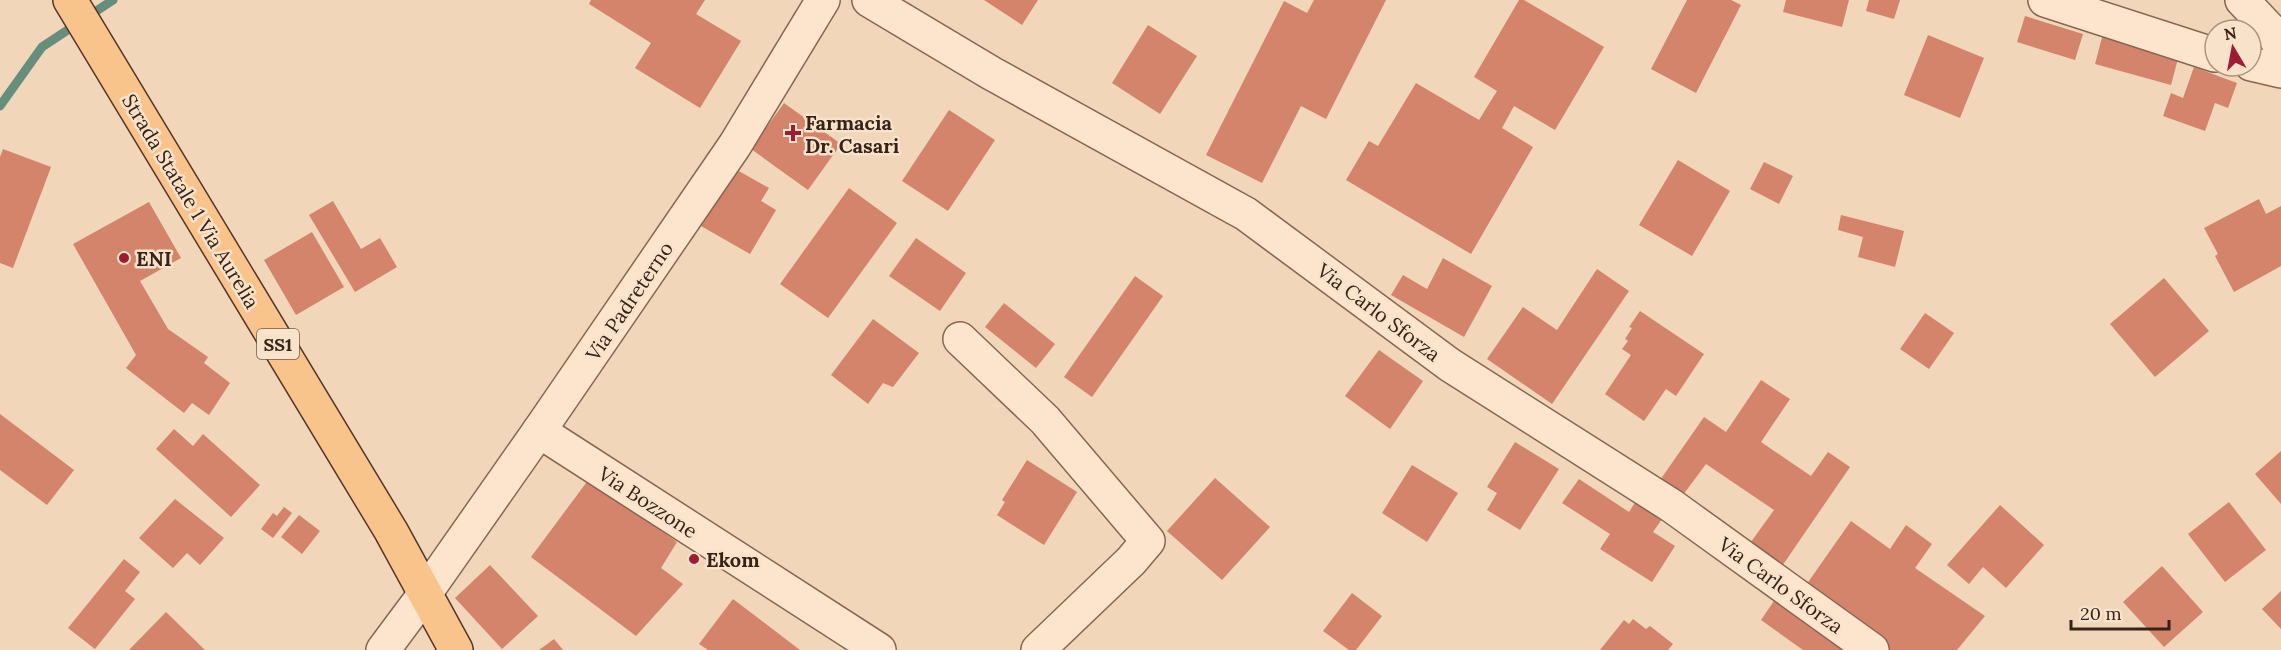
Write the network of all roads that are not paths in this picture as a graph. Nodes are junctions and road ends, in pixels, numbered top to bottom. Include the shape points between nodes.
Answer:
1 (70, 0) edge
2 (823, 0) edge
3 (869, 0) edge
4 (2045, 0) edge
5 (2242, 0) edge
6 (2281, 49) edge
7 (2203, 51) edge
8 (2263, 67) edge
9 (2281, 71) edge
10 (960, 339) dead end
11 (539, 431) junction
12 (424, 595) junction
13 (383, 650) edge
14 (456, 650) edge
15 (879, 650) edge
16 (1038, 650) edge
17 (1872, 650) edge

1 - 12 main road, Strada Statale 1 Via Aurelia / SS1 via 391,531
2 - 11 street, Via Padreterno via 735,145
3 - 17 street, Via Carlo Sforza via 1246,214 1450,365 1672,507
4 - 7 street
5 - 6 street via 2274,34
8 - 9 street
10 - 16 street via 1045,420 1148,541
11 - 12 street, Via Padreterno
11 - 15 street, Via Bozzone
12 - 13 street, Via Padreterno
12 - 14 main road, Strada Statale 1 Via Aurelia / SS1

